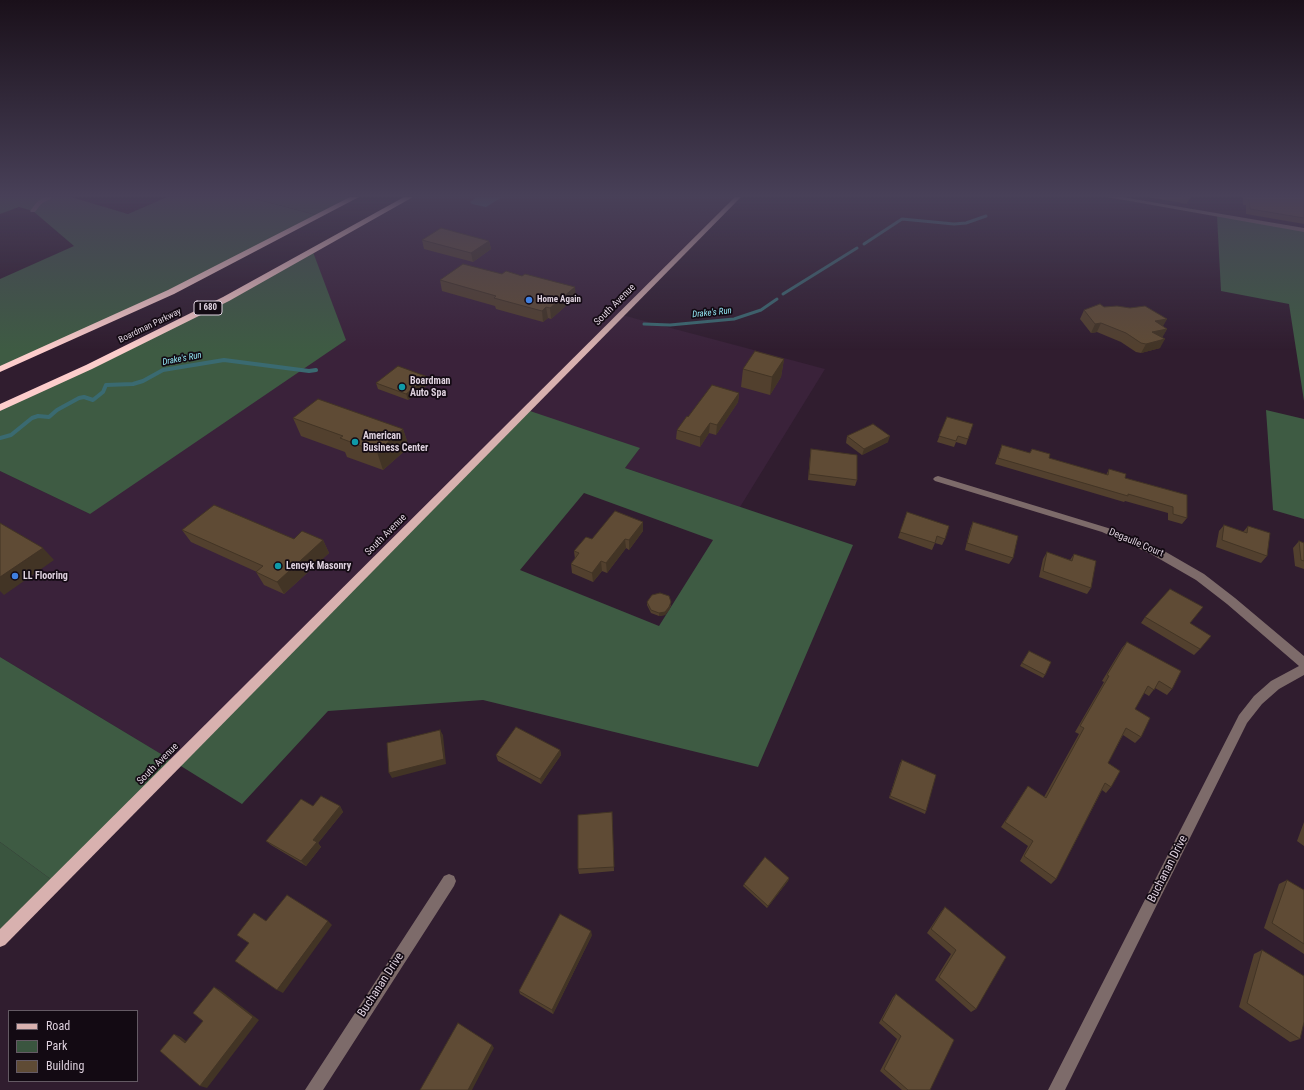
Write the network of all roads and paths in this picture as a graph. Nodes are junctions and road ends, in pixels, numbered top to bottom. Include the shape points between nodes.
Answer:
1 (257, 248) edge
2 (318, 248) edge
3 (687, 248) edge
4 (0, 369) edge
5 (0, 408) edge
6 (938, 479) dead end
7 (1304, 664) edge
8 (1304, 668) edge
9 (449, 881) dead end
10 (0, 940) edge
11 (313, 1090) edge
12 (1056, 1090) edge

1 - 4 highway via 171,292
2 - 5 highway, Boardman Parkway / I 680 via 226,299
3 - 10 main road, South Avenue
6 - 7 street, Degaulle Court via 1105,530 1155,551 1200,577
8 - 12 street, Buchanan Drive via 1258,700 1243,719
9 - 11 street, Buchanan Drive

